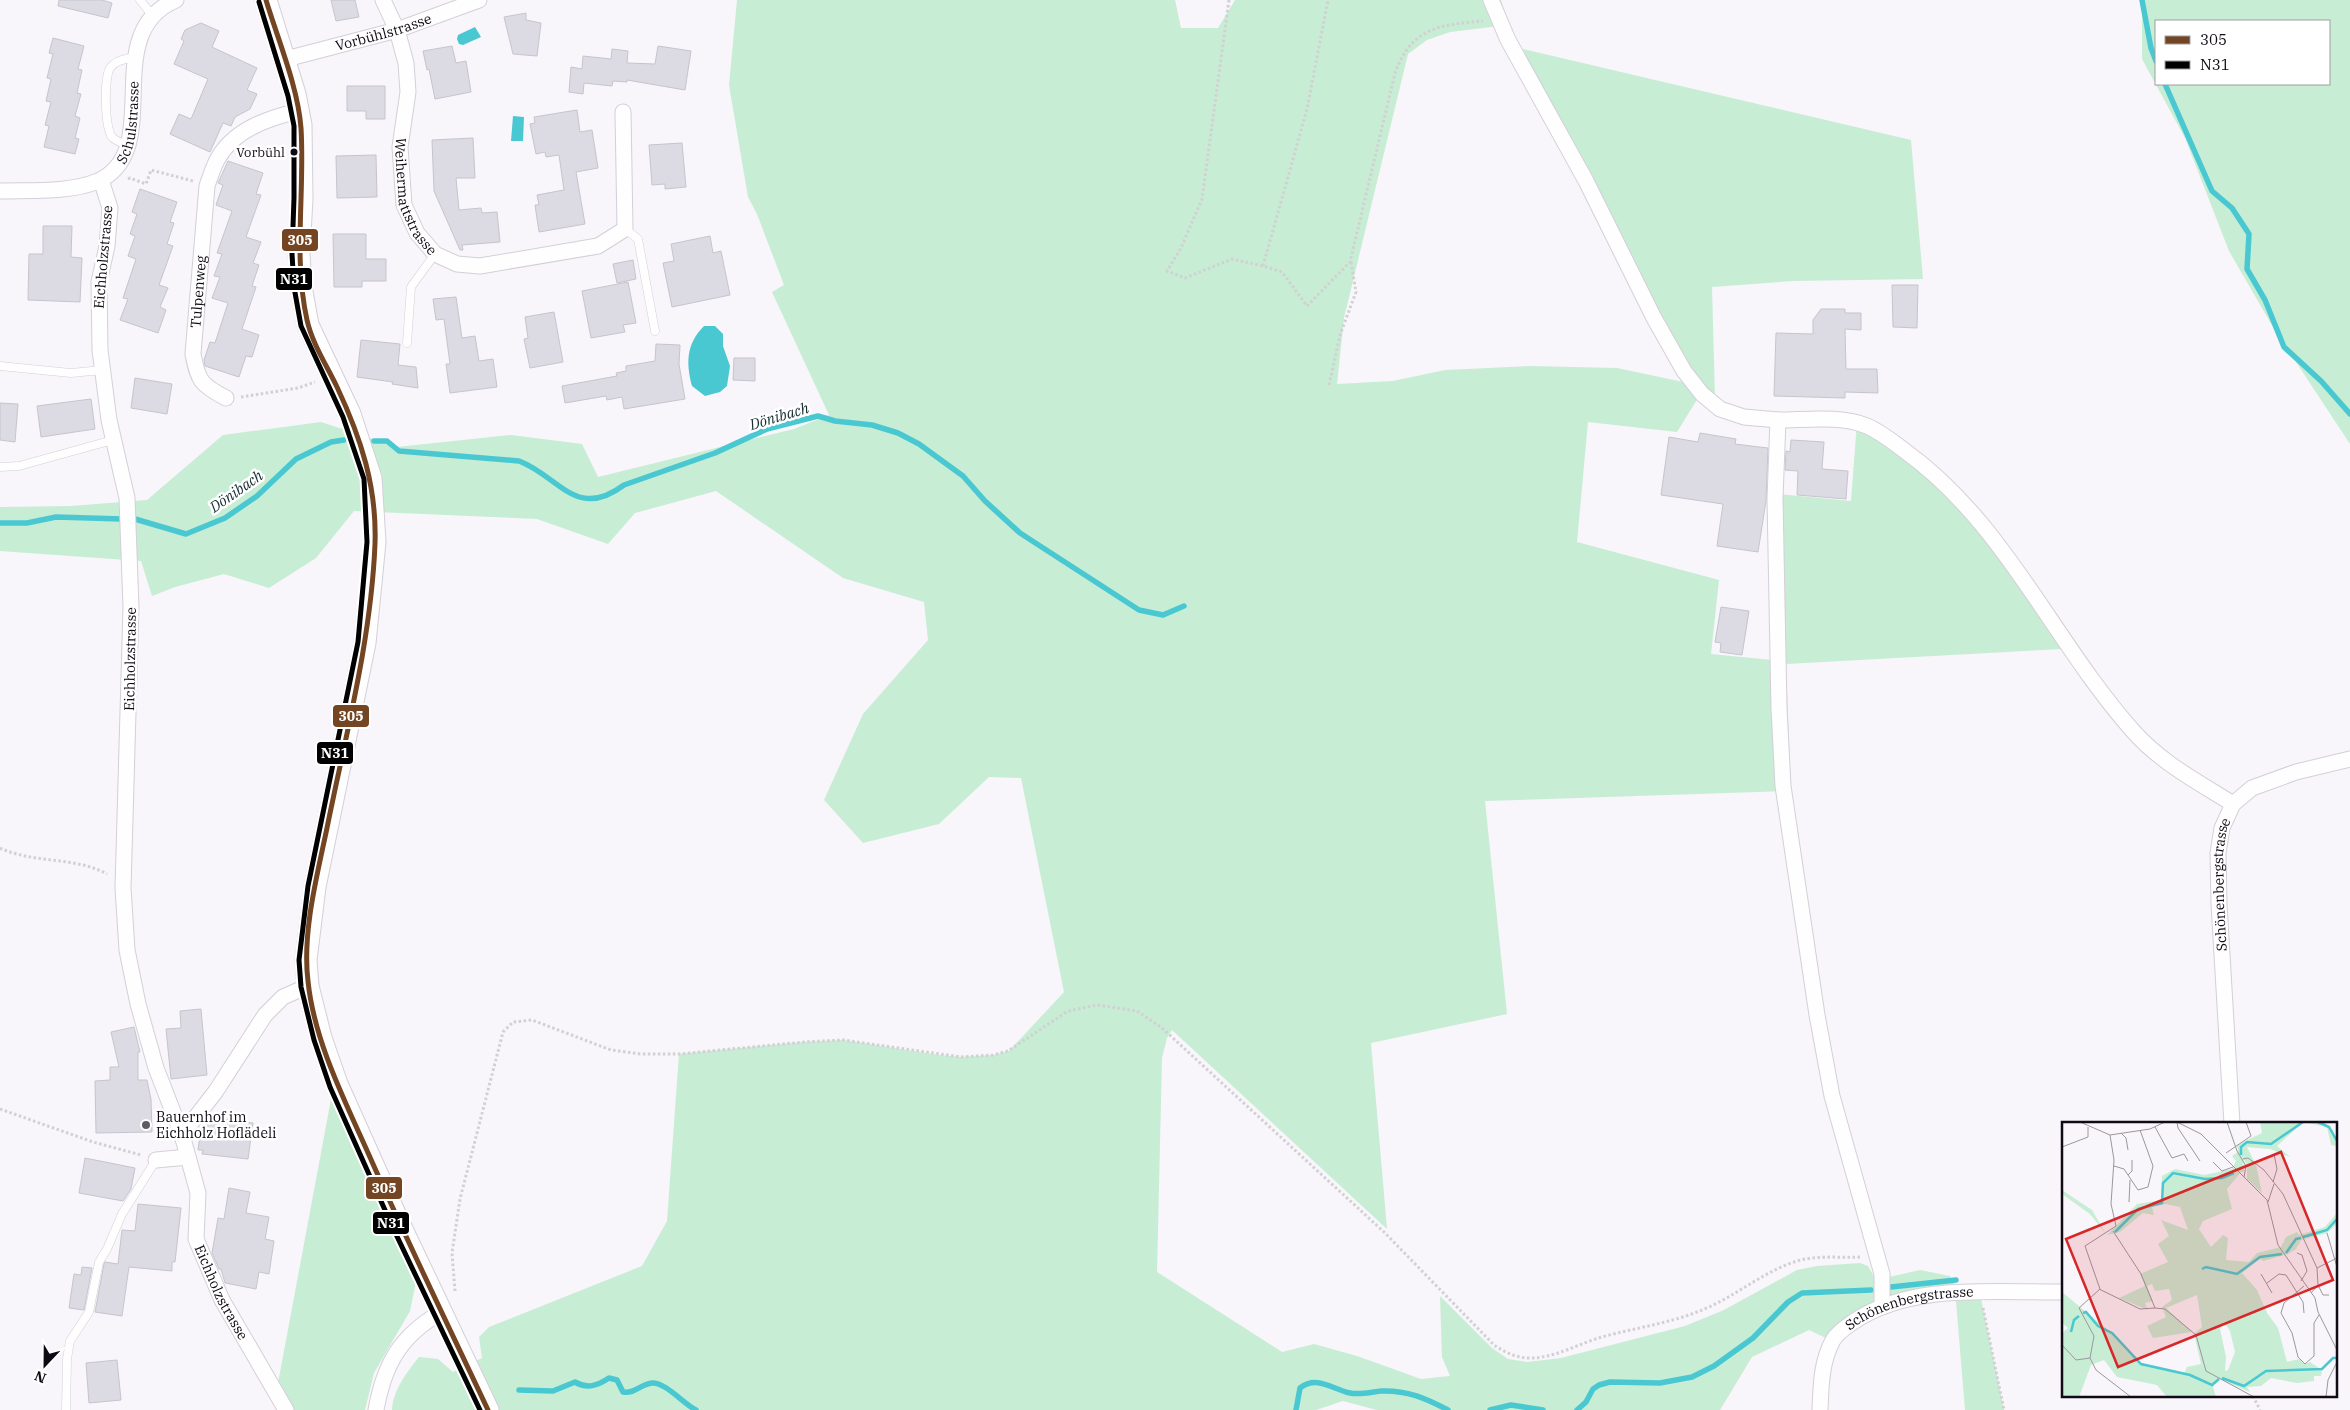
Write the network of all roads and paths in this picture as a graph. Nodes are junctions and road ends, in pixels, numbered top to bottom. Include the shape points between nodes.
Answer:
1 (140, 0) edge
2 (176, 0) edge
3 (266, 0) edge
4 (383, 0) edge
5 (479, 0) edge
6 (1229, 0) edge
7 (1328, 0) edge
8 (1491, 0) edge
9 (152, 15) junction
10 (1498, 20) junction
11 (397, 30) junction
12 (135, 58) junction
13 (286, 59) junction
14 (299, 111) junction
15 (622, 112) dead end
16 (127, 145) junction
17 (117, 166) junction
18 (101, 180) junction
19 (207, 186) junction
20 (0, 191) edge
21 (625, 229) junction
22 (435, 254) junction
23 (1350, 262) junction
24 (1263, 266) junction
25 (654, 331) dead end
26 (407, 343) dead end
27 (0, 366) edge
28 (102, 370) junction
29 (332, 376) junction
30 (1328, 385) dead end
31 (226, 398) joint
32 (1778, 420) junction
33 (113, 440) junction
34 (0, 467) edge
35 (2350, 759) edge
36 (2232, 804) junction
37 (0, 848) edge
38 (123, 888) junction
39 (308, 986) junction
40 (0, 1109) edge
41 (2232, 1122) edge
42 (182, 1135) junction
43 (188, 1157) junction
44 (156, 1160) junction
45 (1878, 1257) junction
46 (1981, 1291) junction
47 (2062, 1292) edge
48 (456, 1296) dead end
49 (1882, 1307) junction
50 (440, 1313) junction
51 (2253, 1398) edge
52 (66, 1410) edge
53 (286, 1410) edge
54 (376, 1410) edge
55 (488, 1410) edge
56 (1820, 1410) edge
57 (2004, 1410) edge
58 (2260, 1410) edge

1 - 9 lane
2 - 9 street, Schulstrasse
3 - 13 street
4 - 11 street, Weihermattstrasse
5 - 11 street, Vorbühlstrasse
6 - 24 path via 1202,199 1185,241 1167,271 1185,278 1232,259
7 - 24 path via 1307,109
8 - 10 street
9 - 12 street, Schulstrasse via 138,42
10 - 23 path via 1431,29 1412,42 1404,53 1395,73
10 - 32 street via 1586,182 1654,318 1688,376 1720,409 1744,417
11 - 13 street, Vorbühlstrasse
11 - 22 street, Weihermattstrasse via 406,63 408,92 400,147 404,205 416,233
12 - 16 street, Schulstrasse via 131,130
12 - 16 lane via 117,61 110,69 107,92 109,132 112,138
13 - 14 street
14 - 19 street, Tulpenweg via 271,118 227,145
14 - 29 street via 303,164 299,254 301,286 308,325
15 - 21 street
16 - 17 street, Schulstrasse via 124,158
17 - 18 street, Schulstrasse
17 - 19 path via 127,180 130,178 146,184 151,170
18 - 20 street, Schulstrasse via 71,188
18 - 28 street, Eichholzstrasse via 110,208 107,246 99,282
19 - 31 street, Tulpenweg via 193,354 197,373 207,388
21 - 22 street, Weihermattstrasse via 598,246 480,266 457,264
21 - 25 lane via 638,239
22 - 26 lane via 411,287
23 - 24 path via 1307,306 1282,272
23 - 30 path via 1356,292 1340,334
27 - 28 lane via 70,373
28 - 33 street, Eichholzstrasse
29 - 31 path via 298,388
29 - 39 street via 350,414 371,478 375,542 365,643 315,887 306,960
32 - 36 street via 1855,422 1880,433 1921,462 1972,513 2013,564 2075,655 2134,733 2165,761
32 - 45 street via 1776,508 1783,786 1832,1096
33 - 34 lane via 18,466
33 - 38 street, Eichholzstrasse via 127,498 131,607
35 - 36 street, Schönenbergstrasse via 2264,782
36 - 41 street, Schönenbergstrasse via 2222,828 2218,861
37 - 38 path via 16,856 86,865 106,873
38 - 42 street, Eichholzstrasse via 127,950 138,1004 156,1068
39 - 42 street via 282,997 266,1015 216,1091
39 - 50 street via 337,1084
40 - 44 path
42 - 43 street, Eichholzstrasse
43 - 44 street
43 - 53 street, Eichholzstrasse via 198,1192 196,1239 208,1270
44 - 52 lane via 122,1214 99,1262 89,1312 70,1341
45 - 48 path via 1811,1258 1795,1262 1730,1297 1672,1321 1604,1336 1546,1357 1509,1354 1494,1345 1384,1232 1162,1028 1137,1011 1098,1005 1068,1011 1008,1051 961,1057 843,1040 679,1054 640,1054 611,1050 532,1020 513,1022 503,1032 460,1199 452,1253
45 - 49 street via 1882,1274
46 - 47 street, Schönenbergstrasse
46 - 49 street, Schönenbergstrasse via 1929,1296
46 - 57 path
49 - 56 street, Schönenbergstrasse via 1862,1316 1834,1338 1821,1374
50 - 54 street via 417,1328 396,1353 385,1372
50 - 55 street
51 - 58 path

